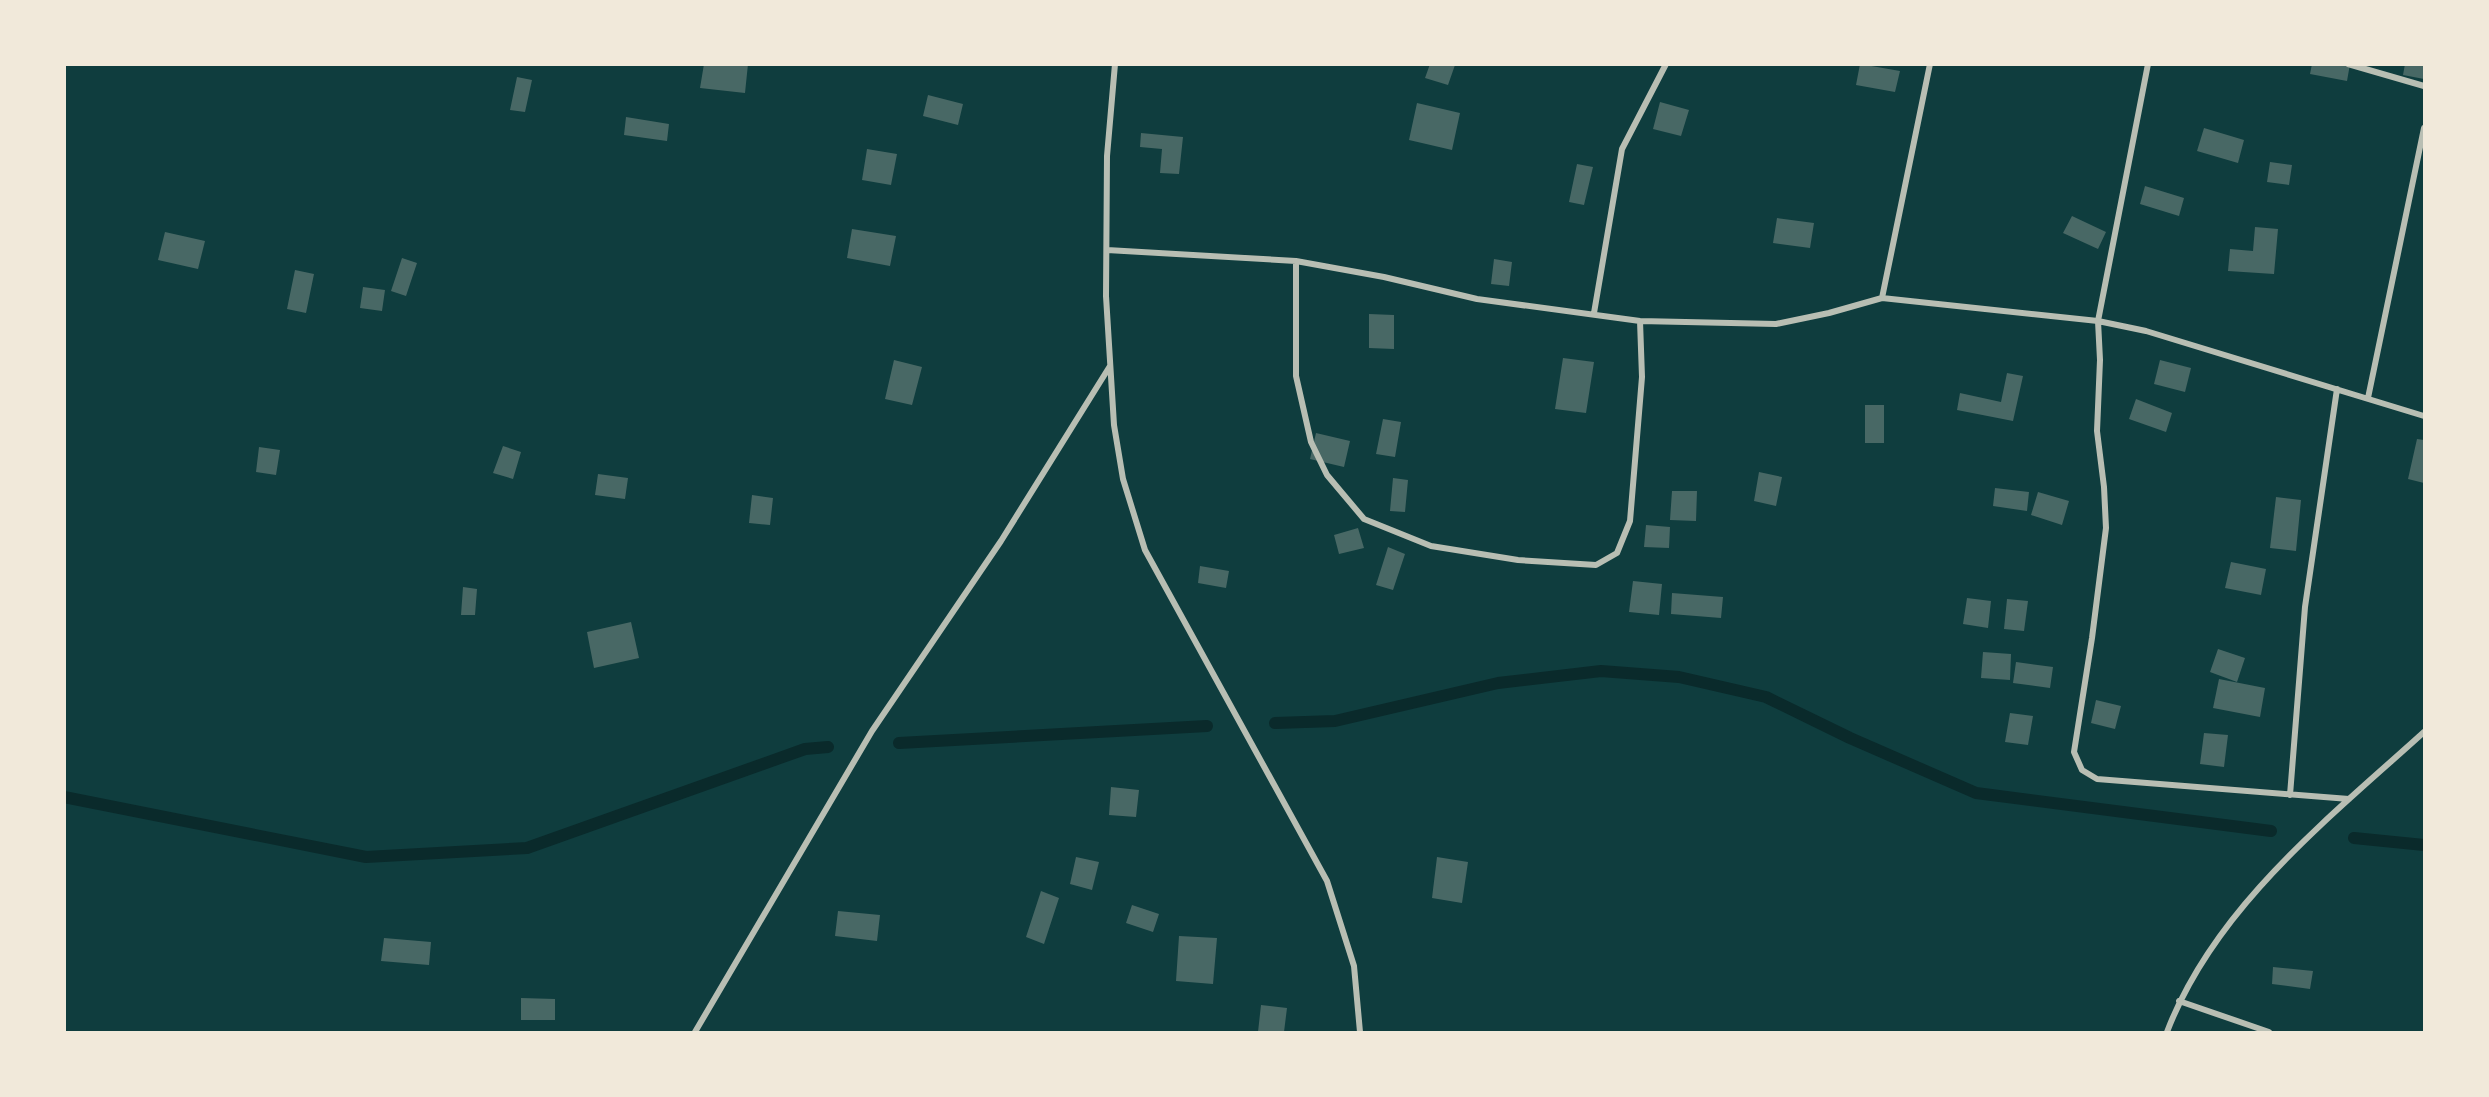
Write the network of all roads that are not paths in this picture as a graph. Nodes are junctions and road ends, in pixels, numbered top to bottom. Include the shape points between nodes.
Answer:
1 (1115, 64) edge
2 (1666, 64) edge
3 (1930, 64) edge
4 (2148, 64) edge
5 (2348, 64) edge
6 (2424, 86) edge
7 (2424, 128) edge
8 (1107, 250) junction
9 (1296, 261) junction
10 (1882, 298) junction
11 (1594, 313) junction
12 (1640, 321) junction
13 (2098, 321) junction
14 (1110, 366) junction
15 (2337, 388) junction
16 (2368, 398) junction
17 (2424, 416) edge
18 (2424, 732) edge
19 (2290, 795) junction
20 (2349, 800) junction
21 (2179, 1001) junction
22 (695, 1032) edge
23 (1360, 1032) edge
24 (2167, 1032) edge
25 (2269, 1032) edge

1 - 8 street via 1107,156
2 - 11 street via 1622,149
3 - 10 street
4 - 13 street
5 - 6 street
7 - 16 street
8 - 9 street
8 - 14 street
9 - 11 street via 1477,299
9 - 12 street via 1296,376 1311,442 1327,475 1364,519 1431,546 1518,560 1596,565 1617,553 1630,521 1642,376
10 - 12 street via 1776,324
10 - 13 street
11 - 12 street
13 - 15 street via 2146,331
13 - 19 street via 2097,431 2106,528 2074,752 2082,770 2097,779
14 - 22 street via 1001,541 872,731
14 - 23 street via 1123,479 1145,550 1327,881 1354,966
15 - 16 street
15 - 19 street via 2305,607
16 - 17 street
18 - 20 street
19 - 20 street
20 - 21 street via 2280,867 2222,932
21 - 24 street
21 - 25 street

